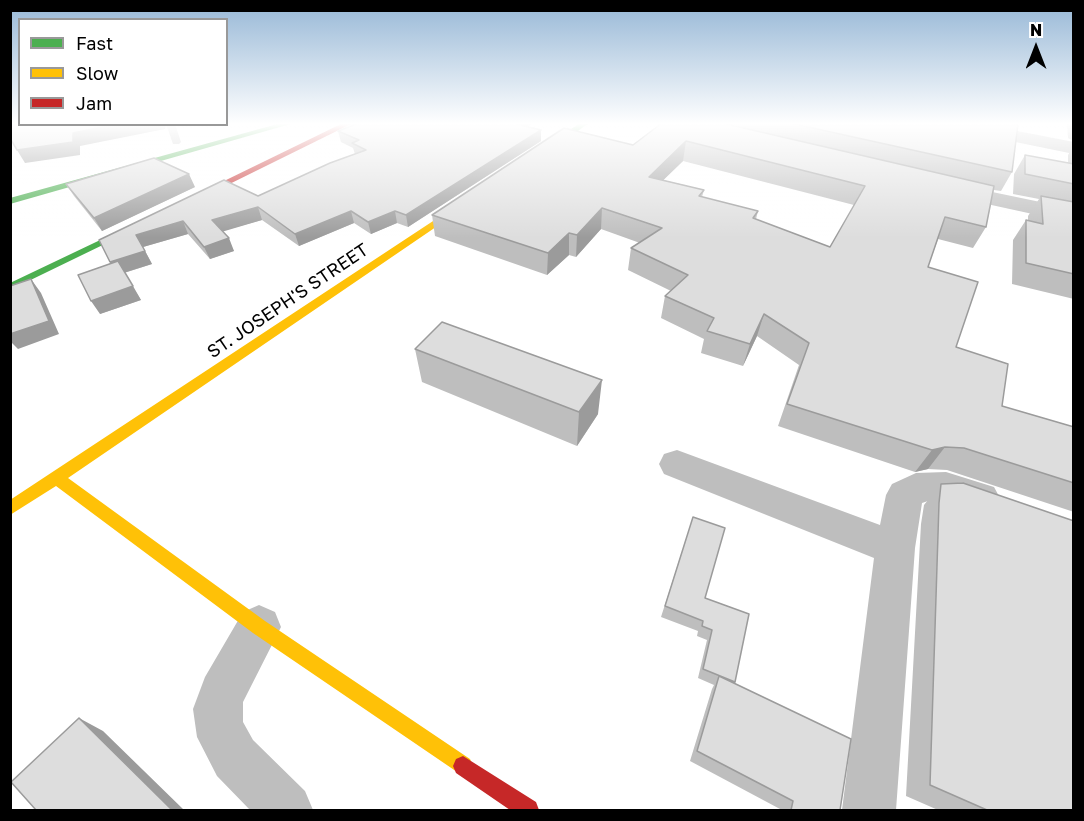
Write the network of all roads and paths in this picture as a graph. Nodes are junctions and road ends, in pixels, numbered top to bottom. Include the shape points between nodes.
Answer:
1 (103, 161) edge
2 (152, 161) edge
3 (270, 161) edge
4 (528, 161) edge
5 (526, 163) edge
6 (55, 174) dead end
7 (925, 184) edge
8 (487, 189) edge
9 (10, 201) edge
10 (178, 206) edge
11 (158, 216) edge
12 (1074, 216) edge
13 (10, 287) edge
14 (677, 464) dead end
15 (57, 478) junction
16 (10, 510) edge
17 (1016, 511) edge
18 (895, 548) junction
19 (259, 627) junction
20 (286, 810) edge
21 (528, 810) edge
22 (869, 810) edge

1 - 6 main road
2 - 9 main road
3 - 10 main road
4 - 5 main road
7 - 12 street
8 - 15 main road, ST. JOSEPH'S STREET
11 - 13 main road
14 - 18 street
15 - 16 main road, ST. JOSEPH'S STREET
15 - 19 main road
17 - 18 street via 945,487 916,488 905,495
18 - 22 street
19 - 20 street via 222,694 218,722 235,758
19 - 21 main road

